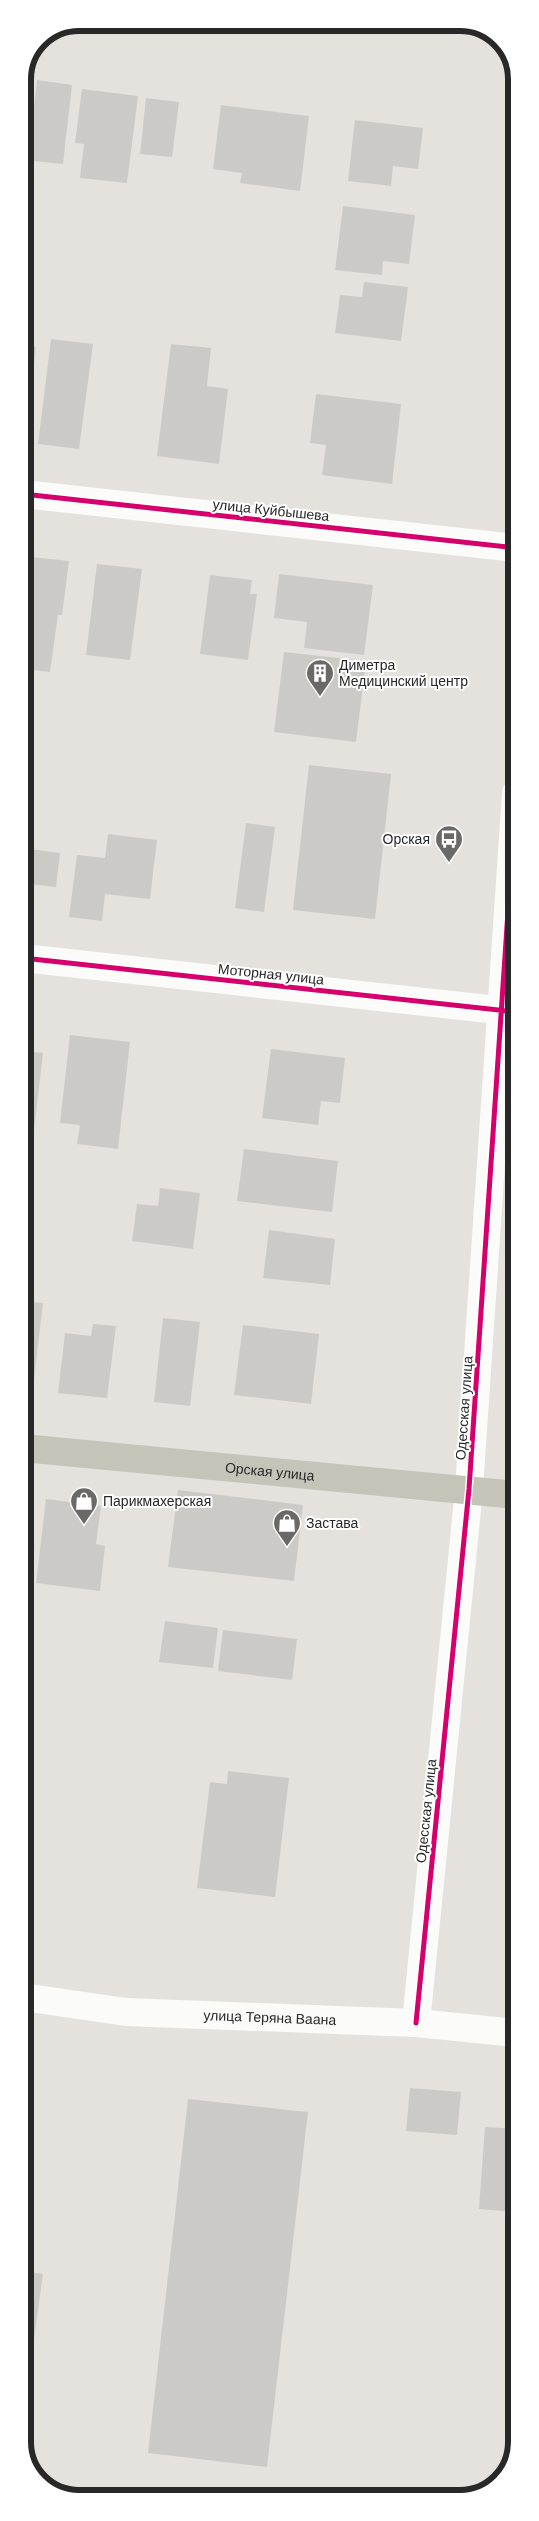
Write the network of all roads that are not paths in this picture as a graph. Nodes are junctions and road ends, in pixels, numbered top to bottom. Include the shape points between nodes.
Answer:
1 (31, 495) edge
2 (508, 547) edge
3 (31, 959) edge
4 (508, 1011) edge
5 (508, 1034) edge
6 (31, 1449) edge
7 (469, 1489) junction
8 (508, 1494) edge
9 (31, 1998) edge
10 (416, 2023) junction
11 (508, 2032) edge

1 - 2 street, улица Куйбышева
3 - 4 street, Моторная улица
5 - 7 street, Одесская улица
6 - 7 main road, Орская улица
7 - 8 main road, Орская улица
7 - 10 street, Одесская улица
9 - 10 street, улица Теряна Ваана via 126,2012
10 - 11 street, улица Теряна Ваана

